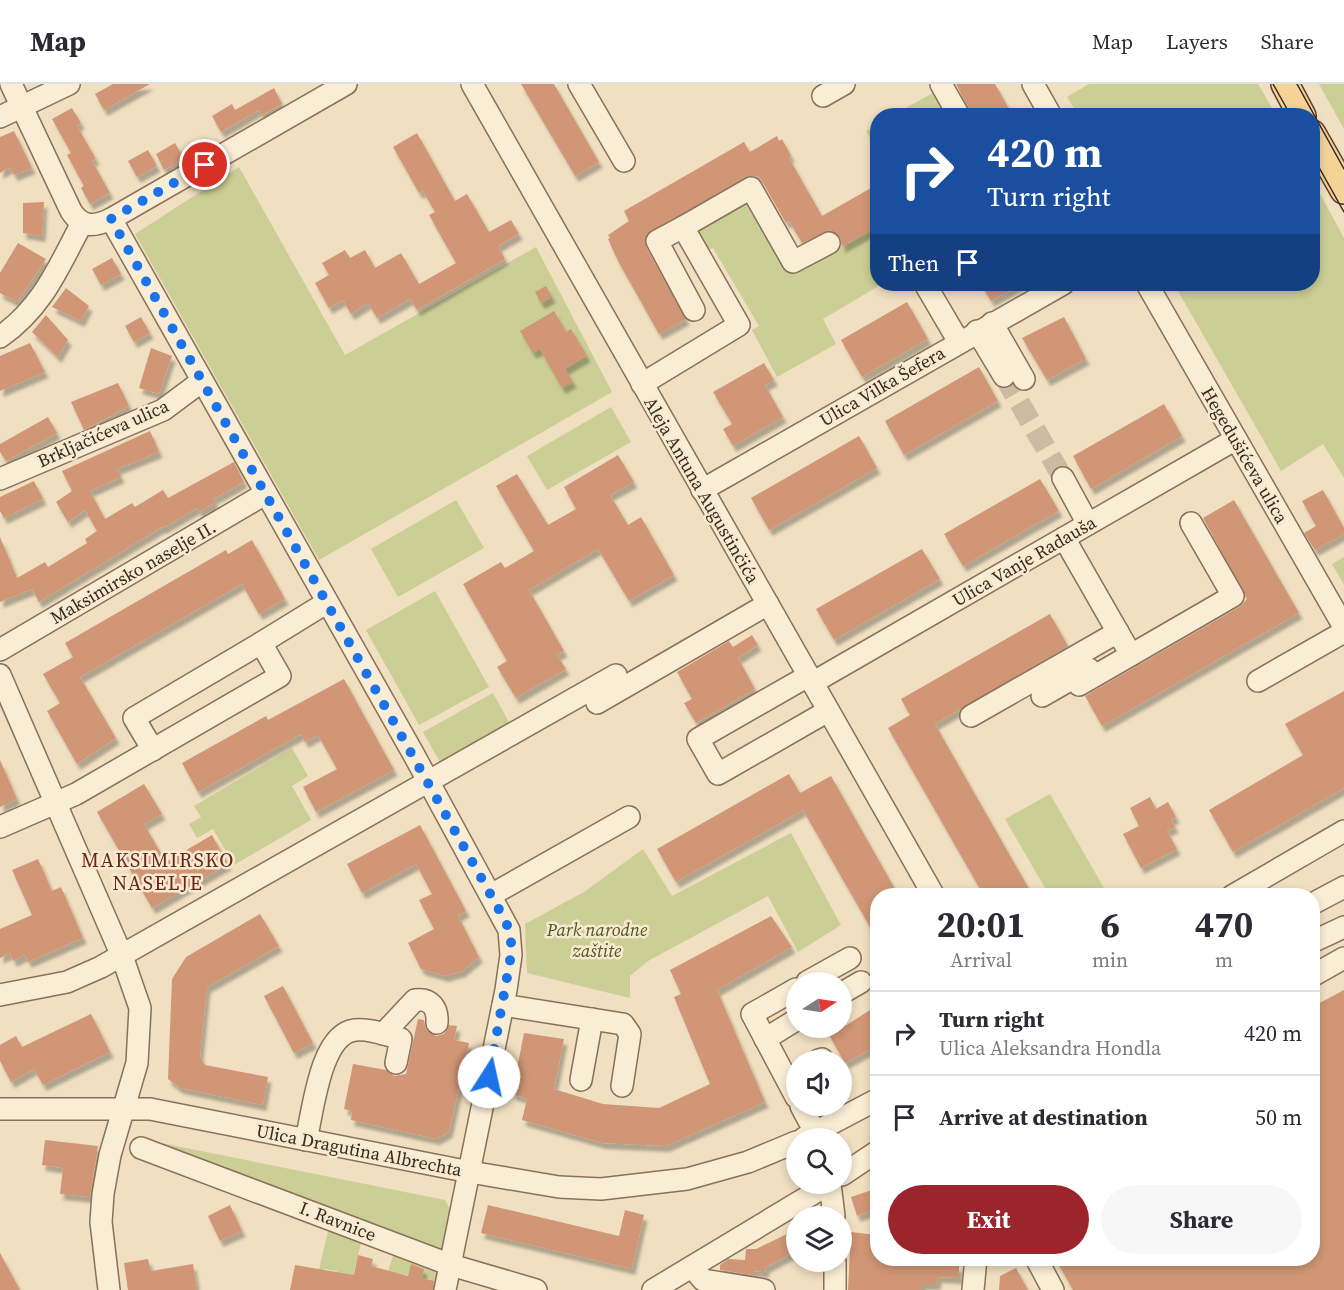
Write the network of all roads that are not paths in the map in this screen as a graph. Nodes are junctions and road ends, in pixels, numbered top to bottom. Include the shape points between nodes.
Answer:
1 (11, 84) edge
2 (69, 84) edge
3 (346, 84) edge
4 (472, 84) edge
5 (579, 84) edge
6 (844, 84) edge
7 (941, 84) edge
8 (1033, 84) edge
9 (1285, 84) edge
10 (823, 96) dead end
11 (22, 107) junction
12 (954, 108) edge
13 (1046, 108) edge
14 (1298, 108) edge
15 (0, 117) edge
16 (1320, 148) edge
17 (624, 160) dead end
18 (1344, 190) edge
19 (111, 219) junction
20 (82, 223) junction
21 (683, 227) junction
22 (829, 243) dead end
23 (932, 291) edge
24 (1050, 291) edge
25 (1151, 291) edge
26 (694, 310) dead end
27 (976, 332) junction
28 (0, 337) edge
29 (1014, 378) tunnel mouth
30 (202, 381) junction
31 (642, 384) junction
32 (1236, 439) junction
33 (1068, 475) tunnel mouth
34 (0, 479) edge
35 (702, 490) junction
36 (265, 494) junction
37 (1093, 521) junction
38 (1191, 523) dead end
39 (1064, 538) junction
40 (326, 603) junction
41 (768, 604) junction
42 (1344, 630) edge
43 (261, 643) junction
44 (1125, 645) junction
45 (0, 650) edge
46 (0, 675) edge
47 (616, 675) dead end
48 (810, 679) junction
49 (1258, 681) dead end
50 (1079, 685) dead end
51 (1042, 696) dead end
52 (828, 711) junction
53 (971, 716) dead end
54 (153, 750) junction
55 (463, 776) dead end
56 (428, 781) junction
57 (57, 802) junction
58 (629, 818) dead end
59 (0, 827) edge
60 (1342, 837) edge
61 (1344, 887) edge
62 (929, 888) edge
63 (1247, 888) edge
64 (491, 895) junction
65 (1320, 900) edge
66 (1344, 927) edge
67 (1320, 938) edge
68 (122, 956) junction
69 (850, 958) dead end
70 (1344, 958) edge
71 (825, 972) edge
72 (1320, 972) edge
73 (861, 981) dead end
74 (852, 987) edge
75 (0, 995) edge
76 (786, 995) edge
77 (503, 1005) junction
78 (591, 1019) junction
79 (437, 1023) dead end
80 (786, 1026) edge
81 (383, 1034) junction
82 (765, 1039) junction
83 (396, 1063) dead end
84 (786, 1072) edge
85 (581, 1080) dead end
86 (622, 1086) dead end
87 (870, 1103) edge
88 (124, 1107) junction
89 (0, 1108) edge
90 (824, 1128) edge
91 (306, 1140) junction
92 (141, 1148) dead end
93 (786, 1148) edge
94 (870, 1156) edge
95 (852, 1168) edge
96 (470, 1172) junction
97 (812, 1194) edge
98 (451, 1265) junction
99 (975, 1266) edge
100 (1040, 1266) edge
101 (692, 1267) junction
102 (835, 1272) edge
103 (109, 1290) edge
104 (445, 1290) edge
105 (536, 1290) edge
106 (653, 1290) edge
107 (764, 1290) edge
108 (835, 1290) edge
109 (973, 1290) edge
110 (1053, 1290) edge

1 - 11 street
2 - 11 street
3 - 19 street
4 - 31 street, Aleja Antuna Augustinčića
5 - 17 street
6 - 10 street
7 - 12 street
8 - 13 street
9 - 14 main road
11 - 15 street
11 - 20 street via 71,211
16 - 18 main road
19 - 20 street via 94,225
19 - 30 street, Ulica Dragutina Albrechta
20 - 28 street via 38,303
21 - 22 street via 751,188 793,262
21 - 26 street via 657,241
21 - 31 street via 739,325
23 - 27 street
24 - 27 street, Ulica Vilka Šefera
25 - 32 street, Hegedušićeva ulica
27 - 29 street
27 - 35 street, Ulica Vilka Šefera
30 - 34 street, Brkljačićeva ulica via 163,410
30 - 36 street, Ulica Dragutina Albrechta
31 - 35 street, Aleja Antuna Augustinčića
32 - 37 street, Ulica Vanje Radauša
32 - 42 street, Hegedušićeva ulica
33 - 37 street
35 - 41 street, Aleja Antuna Augustinčića
36 - 40 street, Ulica Dragutina Albrechta
36 - 45 street, Maksimirsko naselje II.
37 - 39 street, Ulica Vanje Radauša
38 - 44 street via 1233,596
39 - 44 street
39 - 48 street, Ulica Vanje Radauša
40 - 43 street
40 - 56 street, Ulica Dragutina Albrechta
41 - 48 street, Aleja Antuna Augustinčića
41 - 55 street
42 - 49 street
43 - 54 street via 134,718
43 - 54 street via 280,676
44 - 50 street
44 - 51 street
44 - 53 street
46 - 57 street
47 - 56 street
48 - 52 street, Aleja Antuna Augustinčića
48 - 52 street, Ulica Vanje Radauša via 698,739 718,774
52 - 62 street, Aleja Antuna Augustinčića
54 - 57 street
56 - 64 street, Ulica Dragutina Albrechta
56 - 68 street
57 - 59 street
57 - 68 street
58 - 64 street
60 - 63 street
61 - 65 street
64 - 77 street, Ulica Dragutina Albrechta via 511,938
66 - 67 street
68 - 75 street via 67,982
68 - 88 street via 138,997 140,1033 137,1063
69 - 71 street
70 - 72 street
73 - 74 street
76 - 82 street via 752,1014
77 - 78 street
77 - 96 street, Ulica Dragutina Albrechta
78 - 85 street
78 - 86 street via 622,1024 630,1034
79 - 81 street via 433,1005 415,1000
80 - 82 street
81 - 83 street via 401,1039
81 - 91 street via 348,1031 330,1048
82 - 84 street
87 - 90 street
88 - 89 street
88 - 91 street, Ulica Dragutina Albrechta via 150,1108
88 - 103 street via 110,1155 101,1222
91 - 96 street, Ulica Dragutina Albrechta
92 - 98 street, I. Ravnice
93 - 96 street via 717,1172 634,1187 559,1187
94 - 95 street
96 - 98 street
97 - 101 street
98 - 104 street
98 - 105 street, I. Ravnice
99 - 109 street
100 - 110 street
101 - 106 street
101 - 107 street via 703,1280
102 - 108 street

